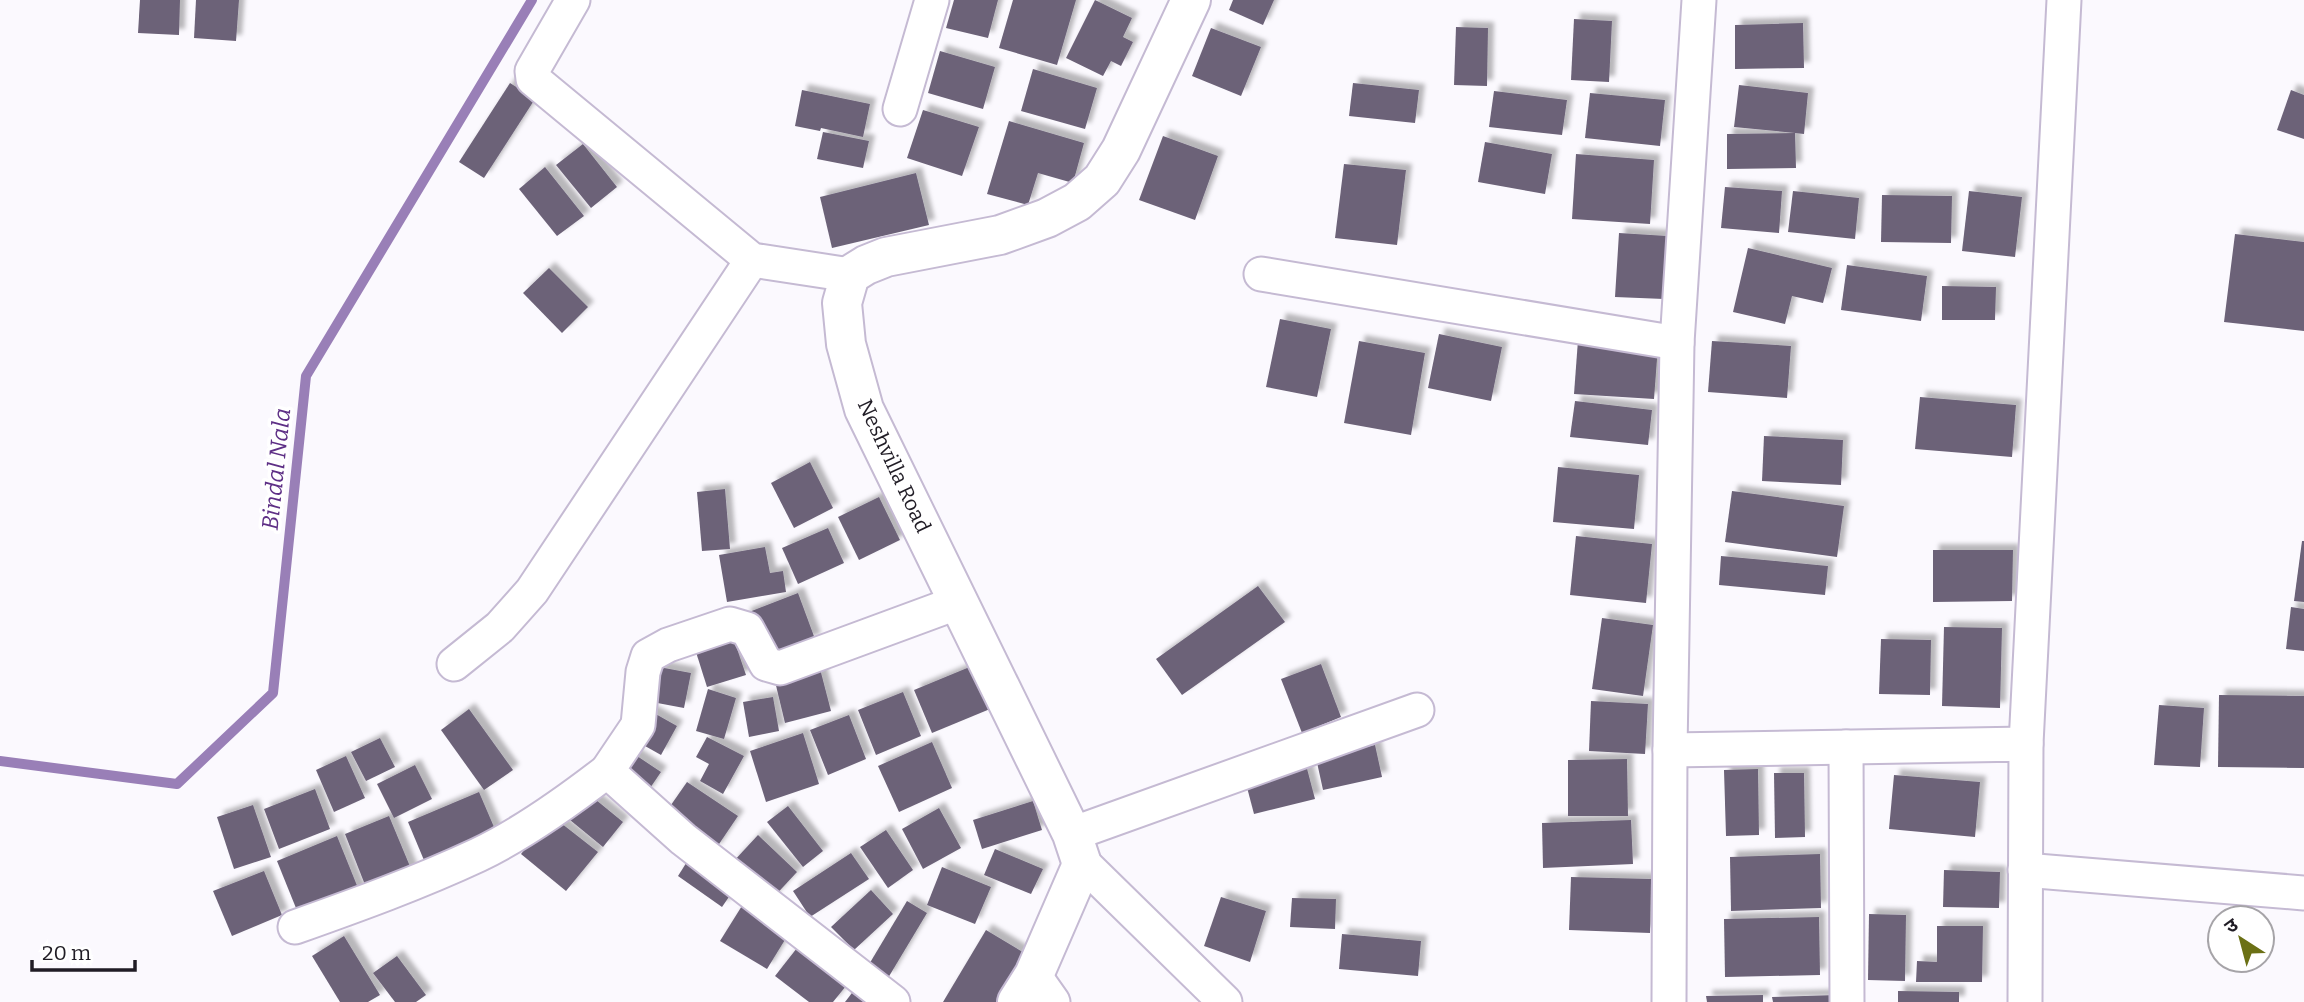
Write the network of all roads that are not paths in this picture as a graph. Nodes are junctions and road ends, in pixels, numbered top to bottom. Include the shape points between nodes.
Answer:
1 (573, 0) edge
2 (932, 0) edge
3 (1191, 0) edge
4 (1699, 0) edge
5 (2064, 0) edge
6 (900, 109) dead end
7 (752, 260) junction
8 (1261, 274) dead end
9 (850, 275) junction
10 (1678, 343) junction
11 (959, 603) junction
12 (454, 664) dead end
13 (1417, 710) dead end
14 (2026, 744) junction
15 (1846, 747) junction
16 (1670, 750) junction
17 (607, 771) junction
18 (1077, 847) junction
19 (2025, 870) junction
20 (2304, 893) edge
21 (295, 927) dead end
22 (1035, 993) edge
23 (893, 1002) edge
24 (1226, 1002) edge
25 (1669, 1002) edge
26 (1847, 1002) edge
27 (2025, 1002) edge

1 - 7 street via 532,71 533,79
2 - 6 street
3 - 9 street via 1121,150 1102,180 1077,202 1000,235 886,257
4 - 10 street
5 - 14 street
7 - 9 street
7 - 12 street via 531,591 500,627
8 - 10 street
9 - 11 street, Neshvilla Road via 842,303 846,344 864,409
10 - 16 street
11 - 17 street via 780,667 765,664 747,629 730,624 668,645 648,656 638,725
11 - 18 street, Neshvilla Road
13 - 18 street
14 - 15 street
14 - 19 street
15 - 16 street
15 - 26 street
16 - 25 street
17 - 21 street via 567,802 480,854
17 - 23 street via 683,839
18 - 22 street via 1080,869
18 - 24 street
19 - 20 street
19 - 27 street

